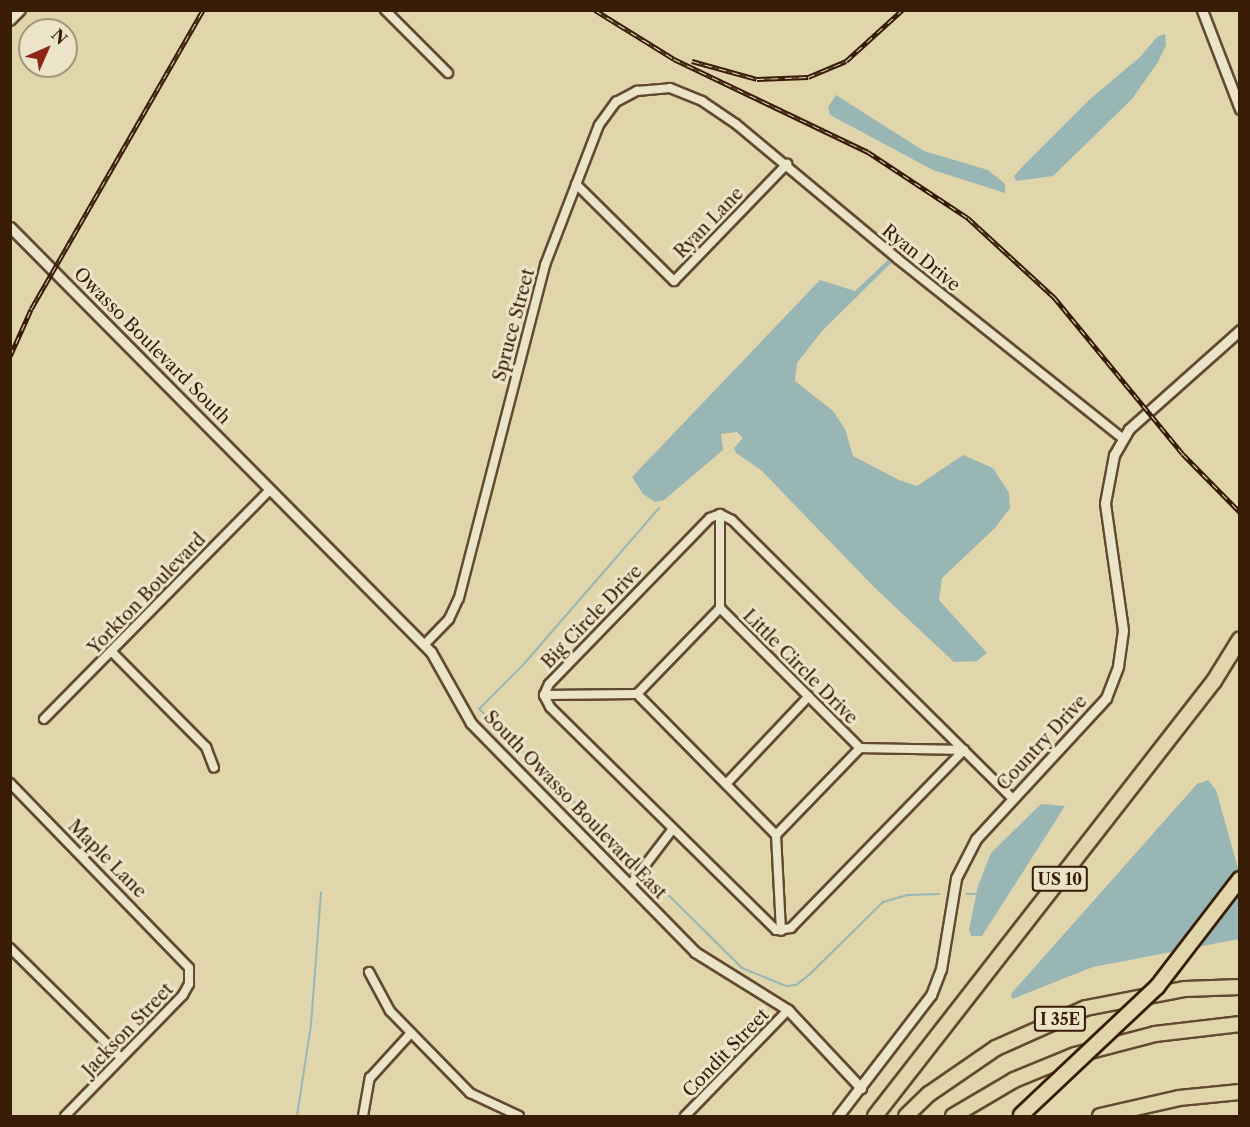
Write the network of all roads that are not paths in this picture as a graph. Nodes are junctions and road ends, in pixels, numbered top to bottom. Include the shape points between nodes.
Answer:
1 (20, 10) edge
2 (385, 10) edge
3 (1202, 10) edge
4 (10, 20) edge
5 (448, 74) dead end
6 (702, 101) joint
7 (1239, 109) edge
8 (787, 164) junction
9 (576, 184) junction
10 (10, 226) edge
11 (1239, 330) edge
12 (1122, 438) junction
13 (270, 490) junction
14 (720, 514) junction
15 (720, 608) junction
16 (1239, 639) edge
17 (424, 645) junction
18 (112, 652) junction
19 (637, 694) junction
20 (544, 695) junction
21 (808, 697) junction
22 (44, 719) dead end
23 (860, 748) junction
24 (964, 750) junction
25 (214, 768) dead end
26 (10, 783) edge
27 (726, 784) junction
28 (1012, 799) junction
29 (672, 830) junction
30 (776, 836) junction
31 (1239, 879) edge
32 (630, 885) junction
33 (781, 931) junction
34 (10, 948) edge
35 (182, 957) joint
36 (369, 972) dead end
37 (1239, 987) edge
38 (788, 1010) junction
39 (1239, 1024) edge
40 (411, 1033) junction
41 (122, 1058) junction
42 (861, 1088) junction
43 (1239, 1092) edge
44 (65, 1116) edge
45 (363, 1116) edge
46 (519, 1116) edge
47 (685, 1116) edge
48 (838, 1116) edge
49 (875, 1116) edge
50 (906, 1116) edge
51 (953, 1116) edge
52 (1020, 1116) edge
53 (1100, 1116) edge

1 - 4 main road
2 - 5 street
3 - 7 street
6 - 8 street, Ryan Drive
6 - 9 street, Spruce Street via 660,87 628,93 599,124
8 - 9 street, Ryan Lane via 674,281
8 - 12 street, Ryan Drive via 898,259
9 - 17 street, Spruce Street via 542,271 459,598 448,619
10 - 13 street, Owasso Boulevard South
11 - 12 street, Country Drive
12 - 28 street, Country Drive via 1108,473 1105,502 1122,613 1118,666 1106,698 1096,711
13 - 17 street, South Owasso Boulevard East
13 - 18 street, Yorkton Boulevard
14 - 15 street, Little Circle Drive
14 - 20 street, Big Circle Drive via 713,515 693,534 549,684
14 - 24 street via 732,520
15 - 19 street, Little Circle Drive
15 - 21 street, Little Circle Drive
16 - 49 highway, US 10 via 1214,681
17 - 32 street, South Owasso Boulevard East via 445,670 471,723
18 - 22 street, Yorkton Boulevard
18 - 25 street via 206,747
19 - 20 street
19 - 27 street
20 - 29 street, Big Circle Drive via 550,707
21 - 23 street, Little Circle Drive
21 - 27 street
23 - 24 street, Little Circle Drive
23 - 30 street, Little Circle Drive
24 - 28 street
24 - 33 street via 791,928
26 - 35 street, Maple Lane
27 - 30 street
28 - 42 street, Country Drive via 976,839 956,878 941,969 931,995
29 - 32 street
29 - 33 street, Big Circle Drive via 770,928
30 - 33 street
31 - 52 highway, bridge via 1157,987
32 - 38 street, South Owasso Boulevard East via 695,952
34 - 41 street
35 - 41 street, Jackson Street via 190,976 186,991
36 - 40 street via 390,1011
37 - 50 highway, I 35E via 1185,989 1086,1008 996,1048 946,1082
38 - 42 street, South Owasso Boulevard East
38 - 47 street, Condit Street
39 - 51 highway, I 35E via 1155,1034 1075,1055 1014,1080
40 - 45 street via 370,1078
40 - 46 street via 476,1098
41 - 44 street, Jackson Street
42 - 48 street, Country Drive
43 - 53 highway via 1179,1098

